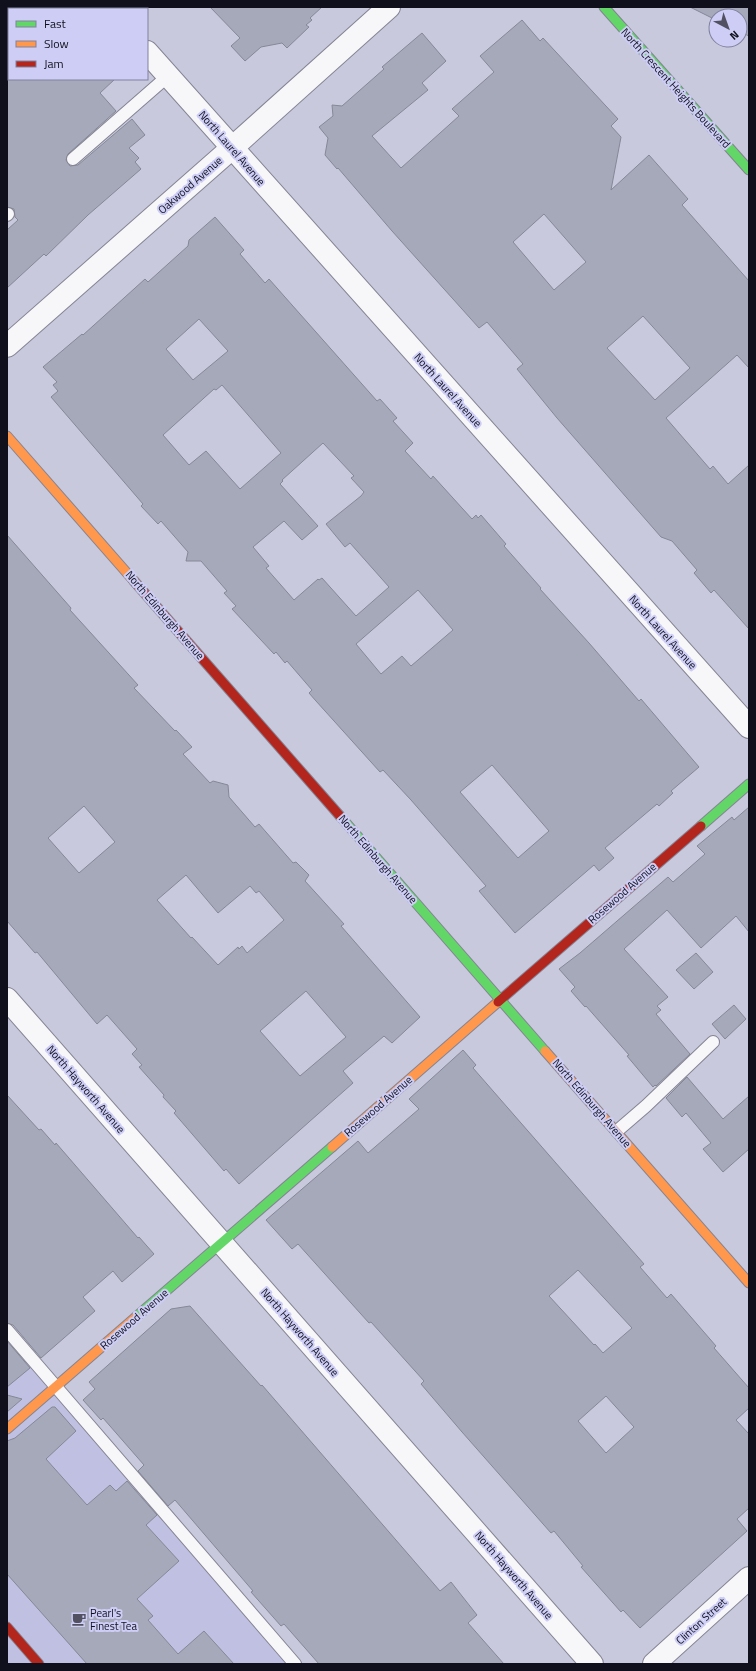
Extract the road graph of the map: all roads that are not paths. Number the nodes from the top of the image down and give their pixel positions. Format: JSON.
{"nodes":[{"id":1,"x":389,"y":7,"type":"edge"},
{"id":2,"x":604,"y":7,"type":"edge"},
{"id":3,"x":148,"y":53,"type":"edge"},
{"id":4,"x":168,"y":76,"type":"junction"},
{"id":5,"x":232,"y":148,"type":"junction"},
{"id":6,"x":73,"y":159,"type":"dead end"},
{"id":7,"x":749,"y":170,"type":"edge"},
{"id":8,"x":7,"y":346,"type":"edge"},
{"id":9,"x":7,"y":436,"type":"edge"},
{"id":10,"x":749,"y":727,"type":"edge"},
{"id":11,"x":749,"y":784,"type":"edge"},
{"id":12,"x":7,"y":999,"type":"edge"},
{"id":13,"x":501,"y":999,"type":"junction"},
{"id":14,"x":713,"y":1042,"type":"dead end"},
{"id":15,"x":617,"y":1131,"type":"junction"},
{"id":16,"x":221,"y":1242,"type":"junction"},
{"id":17,"x":749,"y":1283,"type":"edge"},
{"id":18,"x":7,"y":1330,"type":"edge"},
{"id":19,"x":57,"y":1386,"type":"junction"},
{"id":20,"x":7,"y":1429,"type":"edge"},
{"id":21,"x":749,"y":1578,"type":"edge"},
{"id":22,"x":7,"y":1627,"type":"edge"},
{"id":23,"x":39,"y":1664,"type":"edge"},
{"id":24,"x":295,"y":1664,"type":"edge"},
{"id":25,"x":592,"y":1664,"type":"edge"},
{"id":26,"x":654,"y":1664,"type":"edge"}],
"edges":[{"from":1,"to":5,"type":"street","name":"Oakwood Avenue"},
{"from":2,"to":7,"type":"street","name":"North Crescent Heights Boulevard"},
{"from":3,"to":4,"type":"street","name":"North Laurel Avenue"},
{"from":4,"to":5,"type":"street","name":"North Laurel Avenue"},
{"from":4,"to":6,"type":"lane"},
{"from":5,"to":8,"type":"street","name":"Oakwood Avenue"},
{"from":5,"to":10,"type":"street","name":"North Laurel Avenue"},
{"from":9,"to":13,"type":"street","name":"North Edinburgh Avenue"},
{"from":11,"to":13,"type":"street","name":"Rosewood Avenue"},
{"from":12,"to":16,"type":"street","name":"North Hayworth Avenue"},
{"from":13,"to":15,"type":"street","name":"North Edinburgh Avenue"},
{"from":13,"to":16,"type":"street","name":"Rosewood Avenue"},
{"from":14,"to":15,"type":"lane"},
{"from":15,"to":17,"type":"street","name":"North Edinburgh Avenue"},
{"from":16,"to":19,"type":"street","name":"Rosewood Avenue"},
{"from":16,"to":25,"type":"street","name":"North Hayworth Avenue"},
{"from":18,"to":19,"type":"lane"},
{"from":19,"to":20,"type":"street","name":"Rosewood Avenue"},
{"from":19,"to":24,"type":"lane"},
{"from":21,"to":26,"type":"street","name":"Clinton Street"},
{"from":22,"to":23,"type":"street"}]}
